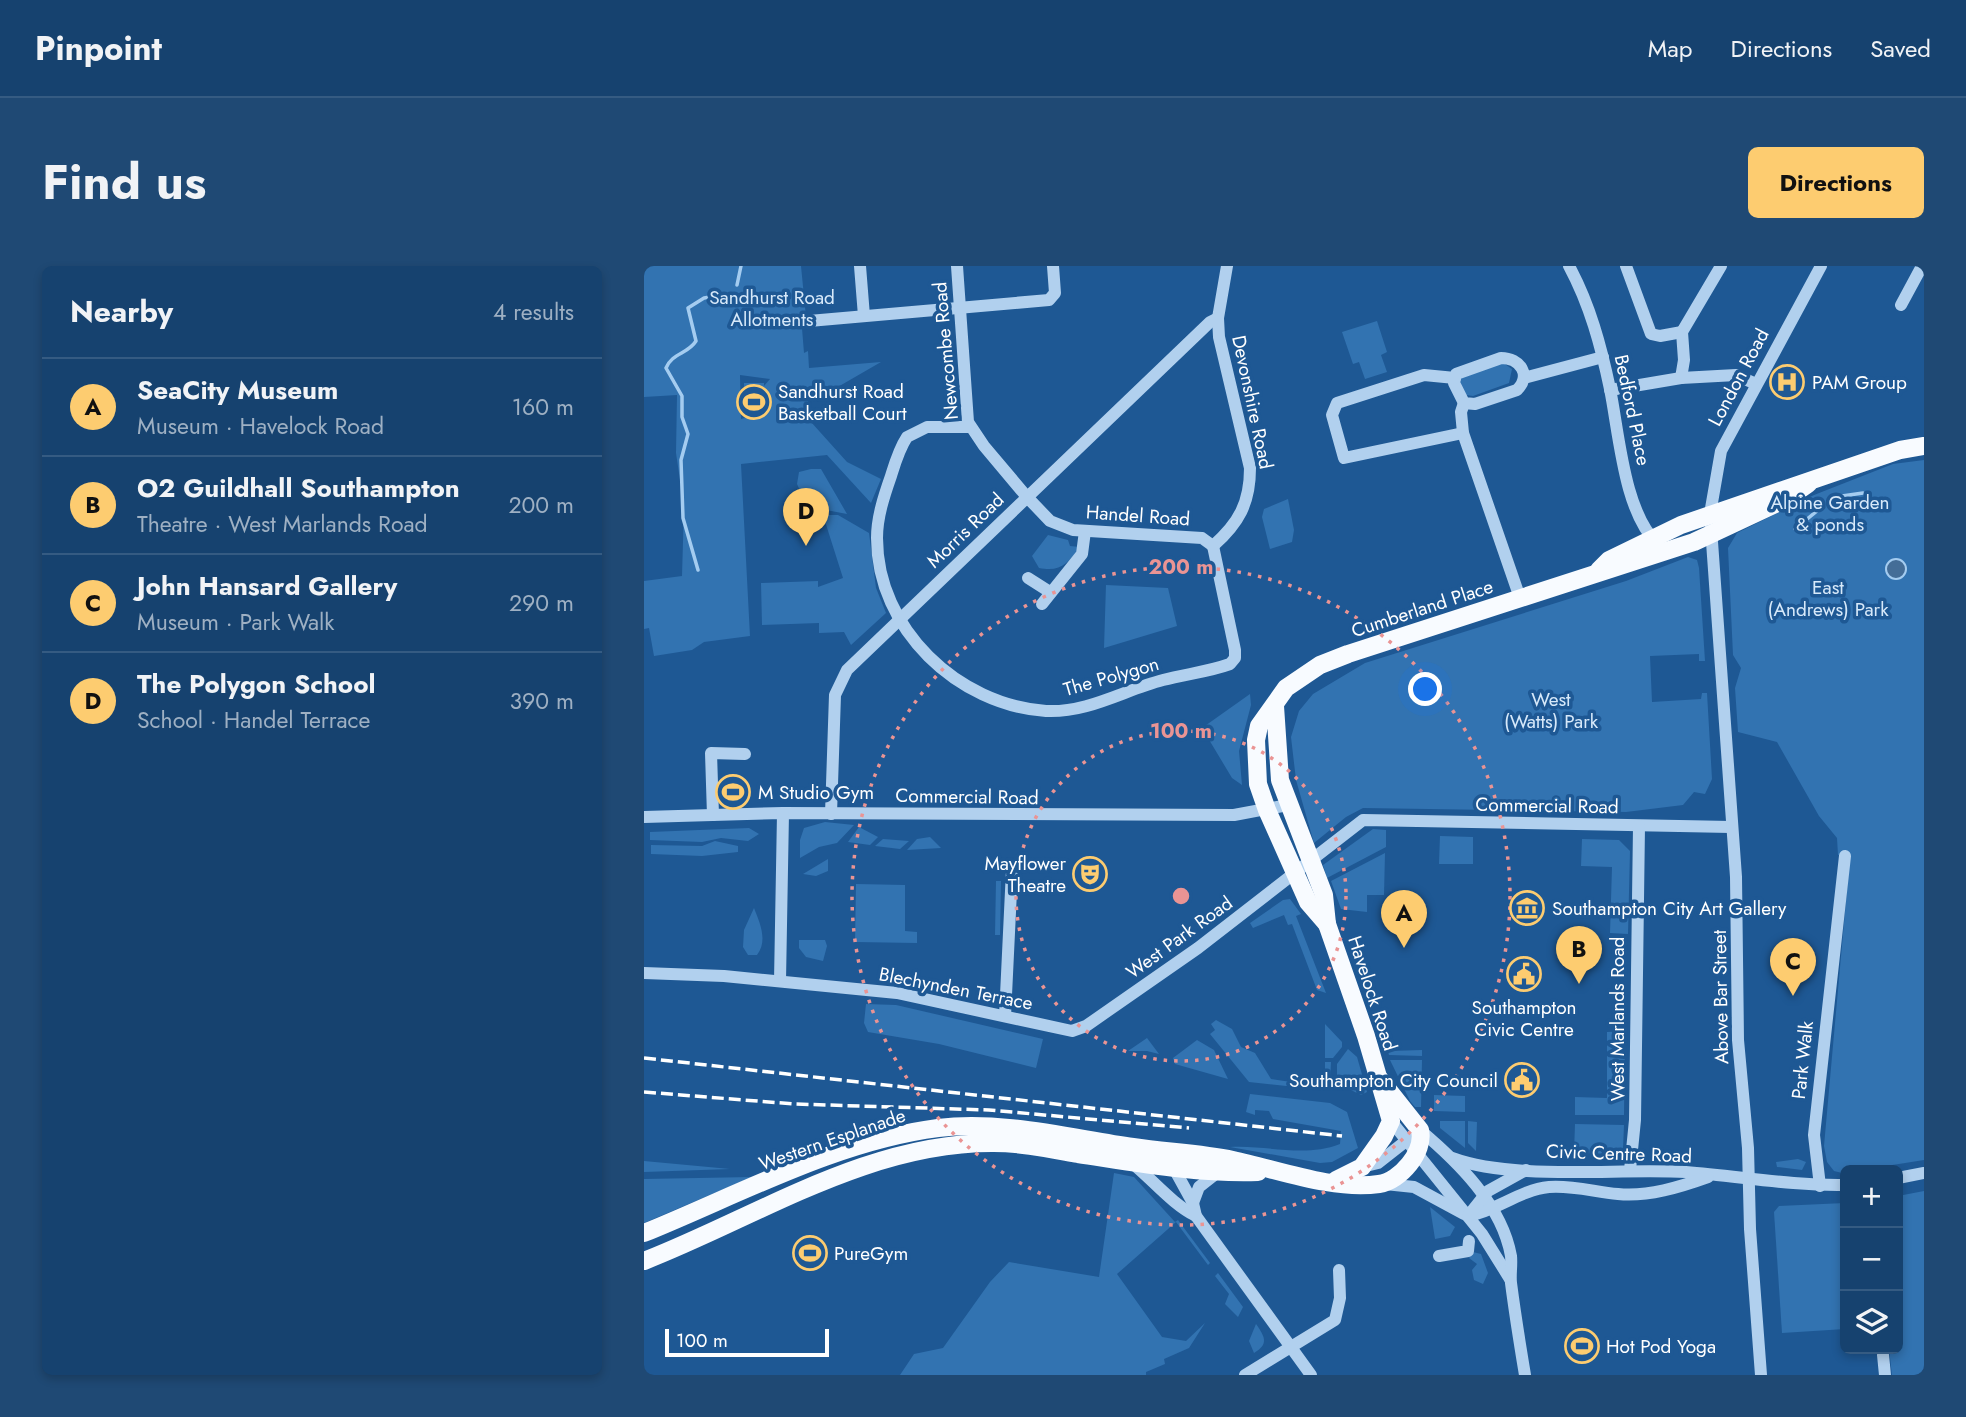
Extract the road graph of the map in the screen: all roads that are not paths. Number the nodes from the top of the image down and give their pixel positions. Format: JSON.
{"nodes":[{"id":1,"x":860,"y":266,"type":"edge"},
{"id":2,"x":957,"y":266,"type":"edge"},
{"id":3,"x":1053,"y":266,"type":"edge"},
{"id":4,"x":1227,"y":266,"type":"edge"},
{"id":5,"x":1569,"y":266,"type":"edge"},
{"id":6,"x":1626,"y":266,"type":"edge"},
{"id":7,"x":1721,"y":266,"type":"edge"},
{"id":8,"x":1821,"y":266,"type":"edge"},
{"id":9,"x":1922,"y":266,"type":"edge"},
{"id":10,"x":1901,"y":306,"type":"dead end"},
{"id":11,"x":961,"y":308,"type":"junction"},
{"id":12,"x":864,"y":316,"type":"junction"},
{"id":13,"x":1218,"y":318,"type":"junction"},
{"id":14,"x":809,"y":321,"type":"dead end"},
{"id":15,"x":1682,"y":331,"type":"junction"},
{"id":16,"x":1602,"y":357,"type":"junction"},
{"id":17,"x":1524,"y":377,"type":"junction"},
{"id":18,"x":1455,"y":378,"type":"junction"},
{"id":19,"x":1681,"y":378,"type":"junction"},
{"id":20,"x":1756,"y":384,"type":"junction"},
{"id":21,"x":1610,"y":390,"type":"junction"},
{"id":22,"x":1464,"y":403,"type":"junction"},
{"id":23,"x":970,"y":427,"type":"junction"},
{"id":24,"x":1463,"y":433,"type":"junction"},
{"id":25,"x":1924,"y":446,"type":"edge"},
{"id":26,"x":1808,"y":484,"type":"junction"},
{"id":27,"x":1027,"y":497,"type":"junction"},
{"id":28,"x":1710,"y":514,"type":"junction"},
{"id":29,"x":1085,"y":530,"type":"junction"},
{"id":30,"x":1712,"y":535,"type":"junction"},
{"id":31,"x":1652,"y":538,"type":"junction"},
{"id":32,"x":1213,"y":546,"type":"junction"},
{"id":33,"x":1675,"y":549,"type":"junction"},
{"id":34,"x":1596,"y":573,"type":"junction"},
{"id":35,"x":1028,"y":578,"type":"dead end"},
{"id":36,"x":1050,"y":592,"type":"junction"},
{"id":37,"x":1520,"y":598,"type":"junction"},
{"id":38,"x":1042,"y":604,"type":"dead end"},
{"id":39,"x":898,"y":621,"type":"junction"},
{"id":40,"x":1275,"y":706,"type":"junction"},
{"id":41,"x":745,"y":754,"type":"dead end"},
{"id":42,"x":1288,"y":805,"type":"junction"},
{"id":43,"x":1267,"y":810,"type":"junction"},
{"id":44,"x":783,"y":813,"type":"junction"},
{"id":45,"x":831,"y":814,"type":"junction"},
{"id":46,"x":713,"y":816,"type":"junction"},
{"id":47,"x":644,"y":817,"type":"edge"},
{"id":48,"x":1639,"y":825,"type":"junction"},
{"id":49,"x":1731,"y":827,"type":"junction"},
{"id":50,"x":1844,"y":856,"type":"dead end"},
{"id":51,"x":1304,"y":868,"type":"junction"},
{"id":52,"x":1012,"y":870,"type":"dead end"},
{"id":53,"x":644,"y":973,"type":"edge"},
{"id":54,"x":780,"y":981,"type":"junction"},
{"id":55,"x":1004,"y":1016,"type":"junction"},
{"id":56,"x":1082,"y":1028,"type":"joint"},
{"id":57,"x":1378,"y":1077,"type":"junction"},
{"id":58,"x":1391,"y":1121,"type":"junction"},
{"id":59,"x":1420,"y":1130,"type":"junction"},
{"id":60,"x":1411,"y":1149,"type":"junction"},
{"id":61,"x":1452,"y":1157,"type":"junction"},
{"id":62,"x":1131,"y":1162,"type":"junction"},
{"id":63,"x":1167,"y":1162,"type":"junction"},
{"id":64,"x":1362,"y":1167,"type":"junction"},
{"id":65,"x":1526,"y":1170,"type":"junction"},
{"id":66,"x":1630,"y":1170,"type":"junction"},
{"id":67,"x":1218,"y":1172,"type":"junction"},
{"id":68,"x":1279,"y":1172,"type":"junction"},
{"id":69,"x":1924,"y":1173,"type":"edge"},
{"id":70,"x":1710,"y":1176,"type":"junction"},
{"id":71,"x":1903,"y":1177,"type":"edge"},
{"id":72,"x":1750,"y":1180,"type":"junction"},
{"id":73,"x":1332,"y":1181,"type":"junction"},
{"id":74,"x":1383,"y":1184,"type":"junction"},
{"id":75,"x":1840,"y":1185,"type":"edge"},
{"id":76,"x":1820,"y":1186,"type":"junction"},
{"id":77,"x":1164,"y":1190,"type":"junction"},
{"id":78,"x":1482,"y":1196,"type":"junction"},
{"id":79,"x":1194,"y":1209,"type":"junction"},
{"id":80,"x":1492,"y":1210,"type":"junction"},
{"id":81,"x":1468,"y":1216,"type":"junction"},
{"id":82,"x":644,"y":1233,"type":"edge"},
{"id":83,"x":1469,"y":1241,"type":"dead end"},
{"id":84,"x":1439,"y":1256,"type":"dead end"},
{"id":85,"x":644,"y":1261,"type":"edge"},
{"id":86,"x":1339,"y":1270,"type":"dead end"},
{"id":87,"x":1510,"y":1279,"type":"junction"},
{"id":88,"x":1293,"y":1347,"type":"junction"},
{"id":89,"x":1883,"y":1355,"type":"dead end"},
{"id":90,"x":1245,"y":1375,"type":"edge"},
{"id":91,"x":1311,"y":1375,"type":"edge"},
{"id":92,"x":1525,"y":1375,"type":"edge"},
{"id":93,"x":1761,"y":1375,"type":"edge"},
{"id":94,"x":1885,"y":1375,"type":"edge"}],
"edges":[{"from":1,"to":12,"type":"street"},
{"from":2,"to":11,"type":"street","name":"Newcombe Road"},
{"from":3,"to":11,"type":"street"},
{"from":4,"to":13,"type":"street","name":"Devonshire Road"},
{"from":5,"to":16,"type":"street","name":"Bedford Place"},
{"from":6,"to":15,"type":"street"},
{"from":7,"to":15,"type":"street"},
{"from":8,"to":20,"type":"street","name":"London Road"},
{"from":9,"to":10,"type":"street"},
{"from":11,"to":12,"type":"street"},
{"from":11,"to":23,"type":"street","name":"Newcombe Road"},
{"from":12,"to":14,"type":"street"},
{"from":13,"to":27,"type":"street","name":"Morris Road"},
{"from":13,"to":32,"type":"street","name":"Devonshire Road"},
{"from":15,"to":19,"type":"street"},
{"from":16,"to":17,"type":"street"},
{"from":16,"to":21,"type":"street","name":"Bedford Place"},
{"from":17,"to":18,"type":"street"},
{"from":17,"to":22,"type":"street"},
{"from":18,"to":22,"type":"street"},
{"from":18,"to":24,"type":"street"},
{"from":19,"to":20,"type":"street"},
{"from":19,"to":21,"type":"street"},
{"from":20,"to":28,"type":"street","name":"London Road"},
{"from":21,"to":31,"type":"street","name":"Bedford Place"},
{"from":22,"to":24,"type":"street"},
{"from":23,"to":27,"type":"street","name":"Newcombe Road"},
{"from":23,"to":39,"type":"street"},
{"from":24,"to":37,"type":"street"},
{"from":25,"to":26,"type":"main road"},
{"from":26,"to":28,"type":"main road","name":"Cumberland Place"},
{"from":26,"to":30,"type":"main road","name":"Cumberland Place"},
{"from":27,"to":29,"type":"street","name":"Handel Road"},
{"from":27,"to":39,"type":"street","name":"Morris Road"},
{"from":28,"to":30,"type":"street","name":"London Road"},
{"from":28,"to":31,"type":"main road","name":"Cumberland Place"},
{"from":29,"to":32,"type":"street","name":"Handel Road"},
{"from":29,"to":36,"type":"street"},
{"from":30,"to":33,"type":"main road","name":"Cumberland Place"},
{"from":30,"to":49,"type":"street","name":"Above Bar Street"},
{"from":31,"to":33,"type":"street"},
{"from":31,"to":34,"type":"main road","name":"Cumberland Place"},
{"from":32,"to":39,"type":"street","name":"The Polygon"},
{"from":33,"to":34,"type":"main road","name":"Cumberland Place"},
{"from":34,"to":37,"type":"main road","name":"Cumberland Place"},
{"from":35,"to":36,"type":"street"},
{"from":36,"to":38,"type":"street"},
{"from":37,"to":40,"type":"main road","name":"Cumberland Place"},
{"from":39,"to":45,"type":"street","name":"Morris Road"},
{"from":40,"to":42,"type":"main road"},
{"from":40,"to":43,"type":"main road","name":"Cumberland Place"},
{"from":41,"to":46,"type":"street"},
{"from":42,"to":43,"type":"street","name":"Commercial Road"},
{"from":42,"to":51,"type":"main road"},
{"from":43,"to":45,"type":"street","name":"Commercial Road"},
{"from":43,"to":51,"type":"main road","name":"Cumberland Place"},
{"from":44,"to":45,"type":"street","name":"Commercial Road"},
{"from":44,"to":46,"type":"street","name":"Commercial Road"},
{"from":44,"to":54,"type":"street"},
{"from":46,"to":47,"type":"street","name":"Commercial Road"},
{"from":48,"to":49,"type":"street","name":"Commercial Road"},
{"from":48,"to":51,"type":"street","name":"Commercial Road"},
{"from":48,"to":66,"type":"street","name":"West Marlands Road"},
{"from":49,"to":72,"type":"street","name":"Above Bar Street"},
{"from":50,"to":76,"type":"street","name":"Park Walk"},
{"from":51,"to":56,"type":"street","name":"West Park Road"},
{"from":51,"to":57,"type":"main road","name":"Havelock Road"},
{"from":52,"to":55,"type":"street"},
{"from":53,"to":54,"type":"street","name":"Blechynden Terrace"},
{"from":54,"to":55,"type":"street","name":"Blechynden Terrace"},
{"from":55,"to":56,"type":"street","name":"Blechynden Terrace"},
{"from":57,"to":58,"type":"main road","name":"Havelock Road"},
{"from":57,"to":59,"type":"main road","name":"Havelock Road"},
{"from":58,"to":60,"type":"street","name":"Havelock Road"},
{"from":58,"to":64,"type":"main road"},
{"from":59,"to":60,"type":"main road"},
{"from":59,"to":61,"type":"street"},
{"from":60,"to":64,"type":"street"},
{"from":60,"to":74,"type":"main road"},
{"from":60,"to":81,"type":"street","name":"Havelock Road"},
{"from":61,"to":65,"type":"street","name":"Civic Centre Road"},
{"from":61,"to":78,"type":"street"},
{"from":62,"to":63,"type":"main road","name":"Western Esplanade"},
{"from":62,"to":77,"type":"street"},
{"from":62,"to":85,"type":"main road","name":"Western Esplanade"},
{"from":63,"to":67,"type":"main road","name":"Western Esplanade"},
{"from":63,"to":68,"type":"main road","name":"Western Esplanade"},
{"from":63,"to":77,"type":"street"},
{"from":63,"to":79,"type":"street"},
{"from":63,"to":82,"type":"main road","name":"Western Esplanade"},
{"from":64,"to":73,"type":"main road"},
{"from":65,"to":66,"type":"street","name":"Civic Centre Road"},
{"from":65,"to":78,"type":"street","name":"Civic Centre Road"},
{"from":66,"to":70,"type":"street","name":"Civic Centre Road"},
{"from":67,"to":68,"type":"main road","name":"Western Esplanade"},
{"from":67,"to":79,"type":"street"},
{"from":68,"to":73,"type":"main road","name":"Western Esplanade"},
{"from":69,"to":71,"type":"street"},
{"from":70,"to":72,"type":"street","name":"Civic Centre Road"},
{"from":70,"to":80,"type":"street","name":"Civic Centre Road"},
{"from":72,"to":76,"type":"street","name":"Civic Centre Road"},
{"from":72,"to":93,"type":"street","name":"Above Bar Street"},
{"from":73,"to":74,"type":"main road","name":"Western Esplanade"},
{"from":74,"to":81,"type":"street"},
{"from":75,"to":76,"type":"street","name":"Civic Centre Road"},
{"from":77,"to":79,"type":"street"},
{"from":78,"to":80,"type":"street"},
{"from":78,"to":81,"type":"street","name":"Civic Centre Road"},
{"from":79,"to":88,"type":"street"},
{"from":80,"to":81,"type":"street","name":"Civic Centre Road"},
{"from":80,"to":87,"type":"street"},
{"from":81,"to":87,"type":"street","name":"Havelock Road"},
{"from":83,"to":84,"type":"street"},
{"from":86,"to":88,"type":"street"},
{"from":87,"to":92,"type":"street"},
{"from":88,"to":90,"type":"street"},
{"from":88,"to":91,"type":"street"},
{"from":89,"to":94,"type":"street"}]}
